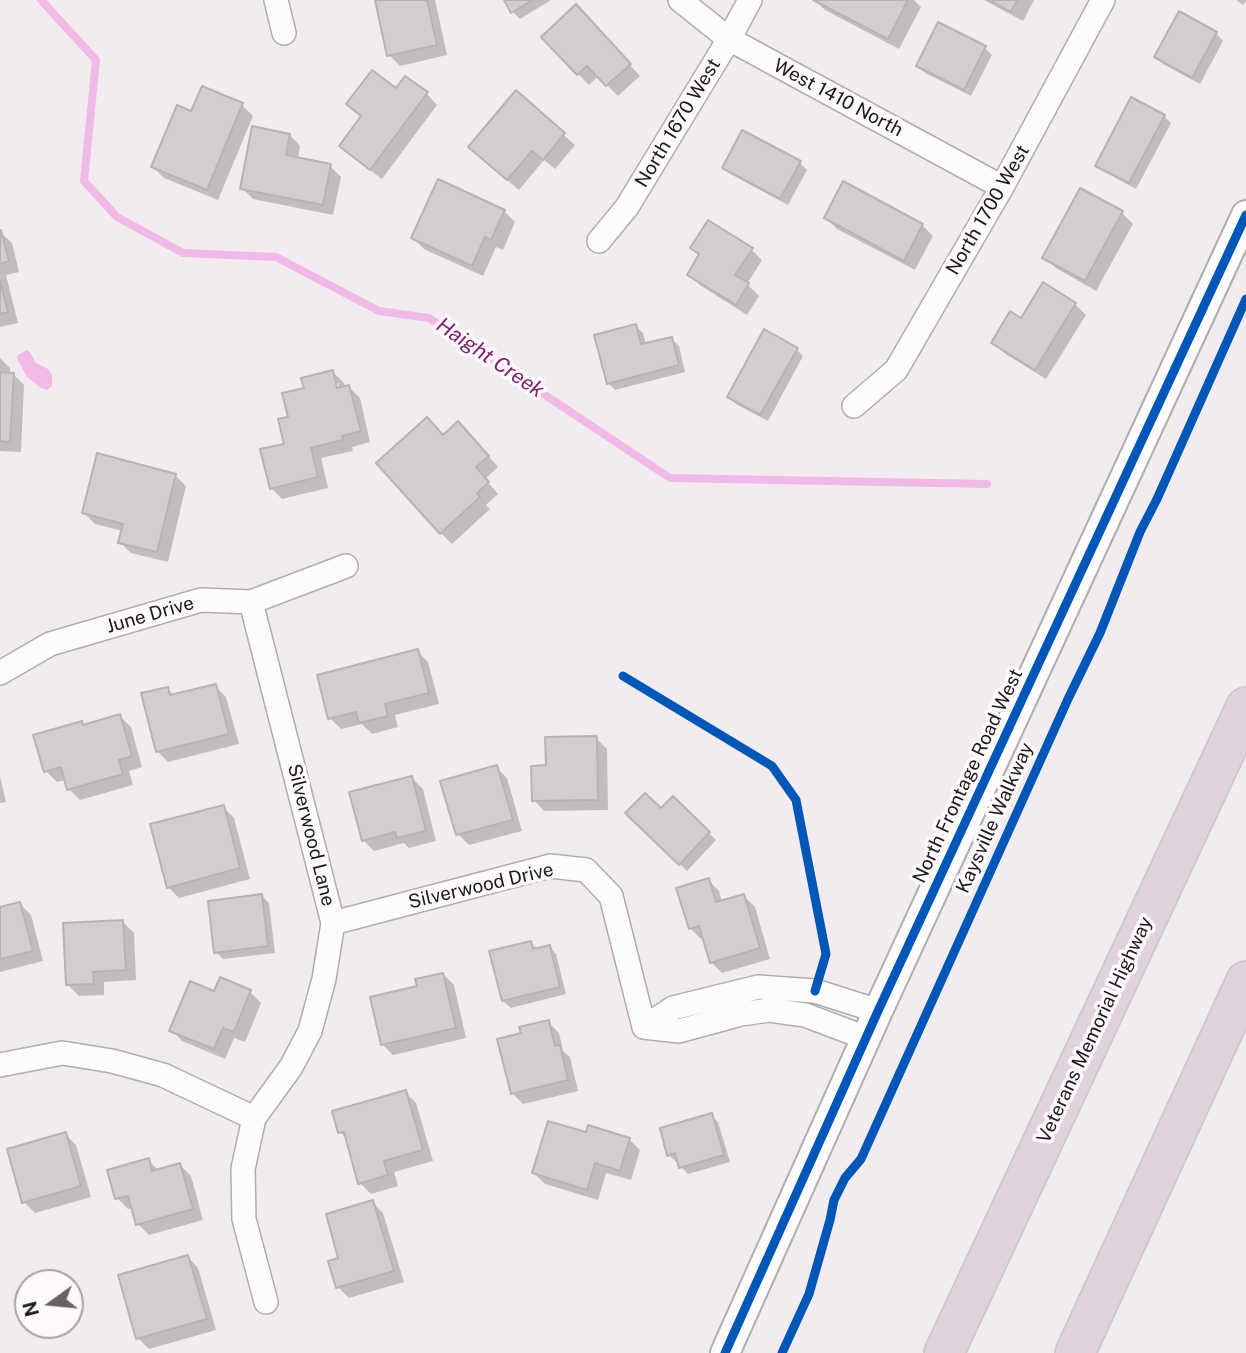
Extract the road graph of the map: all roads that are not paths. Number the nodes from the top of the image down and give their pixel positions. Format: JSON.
{"nodes":[{"id":1,"x":276,"y":0,"type":"edge"},
{"id":2,"x":680,"y":0,"type":"edge"},
{"id":3,"x":750,"y":0,"type":"edge"},
{"id":4,"x":1103,"y":0,"type":"edge"},
{"id":5,"x":284,"y":33,"type":"dead end"},
{"id":6,"x":729,"y":39,"type":"junction"},
{"id":7,"x":1002,"y":187,"type":"junction"},
{"id":8,"x":1246,"y":215,"type":"edge"},
{"id":9,"x":599,"y":241,"type":"dead end"},
{"id":10,"x":854,"y":406,"type":"dead end"},
{"id":11,"x":346,"y":566,"type":"dead end"},
{"id":12,"x":251,"y":601,"type":"junction"},
{"id":13,"x":0,"y":673,"type":"edge"},
{"id":14,"x":1246,"y":707,"type":"edge"},
{"id":15,"x":333,"y":923,"type":"junction"},
{"id":16,"x":1246,"y":981,"type":"edge"},
{"id":17,"x":878,"y":1011,"type":"junction"},
{"id":18,"x":644,"y":1027,"type":"junction"},
{"id":19,"x":866,"y":1038,"type":"junction"},
{"id":20,"x":0,"y":1065,"type":"edge"},
{"id":21,"x":254,"y":1118,"type":"junction"},
{"id":22,"x":266,"y":1302,"type":"dead end"},
{"id":23,"x":724,"y":1353,"type":"edge"},
{"id":24,"x":944,"y":1353,"type":"edge"},
{"id":25,"x":1075,"y":1353,"type":"edge"}],
"edges":[{"from":1,"to":5,"type":"street"},
{"from":2,"to":6,"type":"street","name":"West 1410 North"},
{"from":3,"to":6,"type":"street","name":"North 1670 West"},
{"from":4,"to":7,"type":"street","name":"North 1700 West"},
{"from":6,"to":7,"type":"street","name":"West 1410 North"},
{"from":6,"to":9,"type":"street","name":"North 1670 West"},
{"from":7,"to":10,"type":"street","name":"North 1700 West"},
{"from":8,"to":17,"type":"street","name":"North Frontage Road West"},
{"from":11,"to":12,"type":"street","name":"June Drive"},
{"from":12,"to":13,"type":"street","name":"June Drive"},
{"from":12,"to":15,"type":"street","name":"Silverwood Lane"},
{"from":14,"to":24,"type":"highway","name":"Veterans Memorial Highway"},
{"from":15,"to":18,"type":"street","name":"Silverwood Drive"},
{"from":15,"to":21,"type":"street","name":"Silverwood Lane"},
{"from":16,"to":25,"type":"highway"},
{"from":17,"to":18,"type":"street"},
{"from":17,"to":19,"type":"street","name":"North Frontage Road West"},
{"from":18,"to":19,"type":"street"},
{"from":19,"to":23,"type":"street","name":"North Frontage Road West"},
{"from":20,"to":21,"type":"street"},
{"from":21,"to":22,"type":"street","name":"Silverwood Lane"}]}
